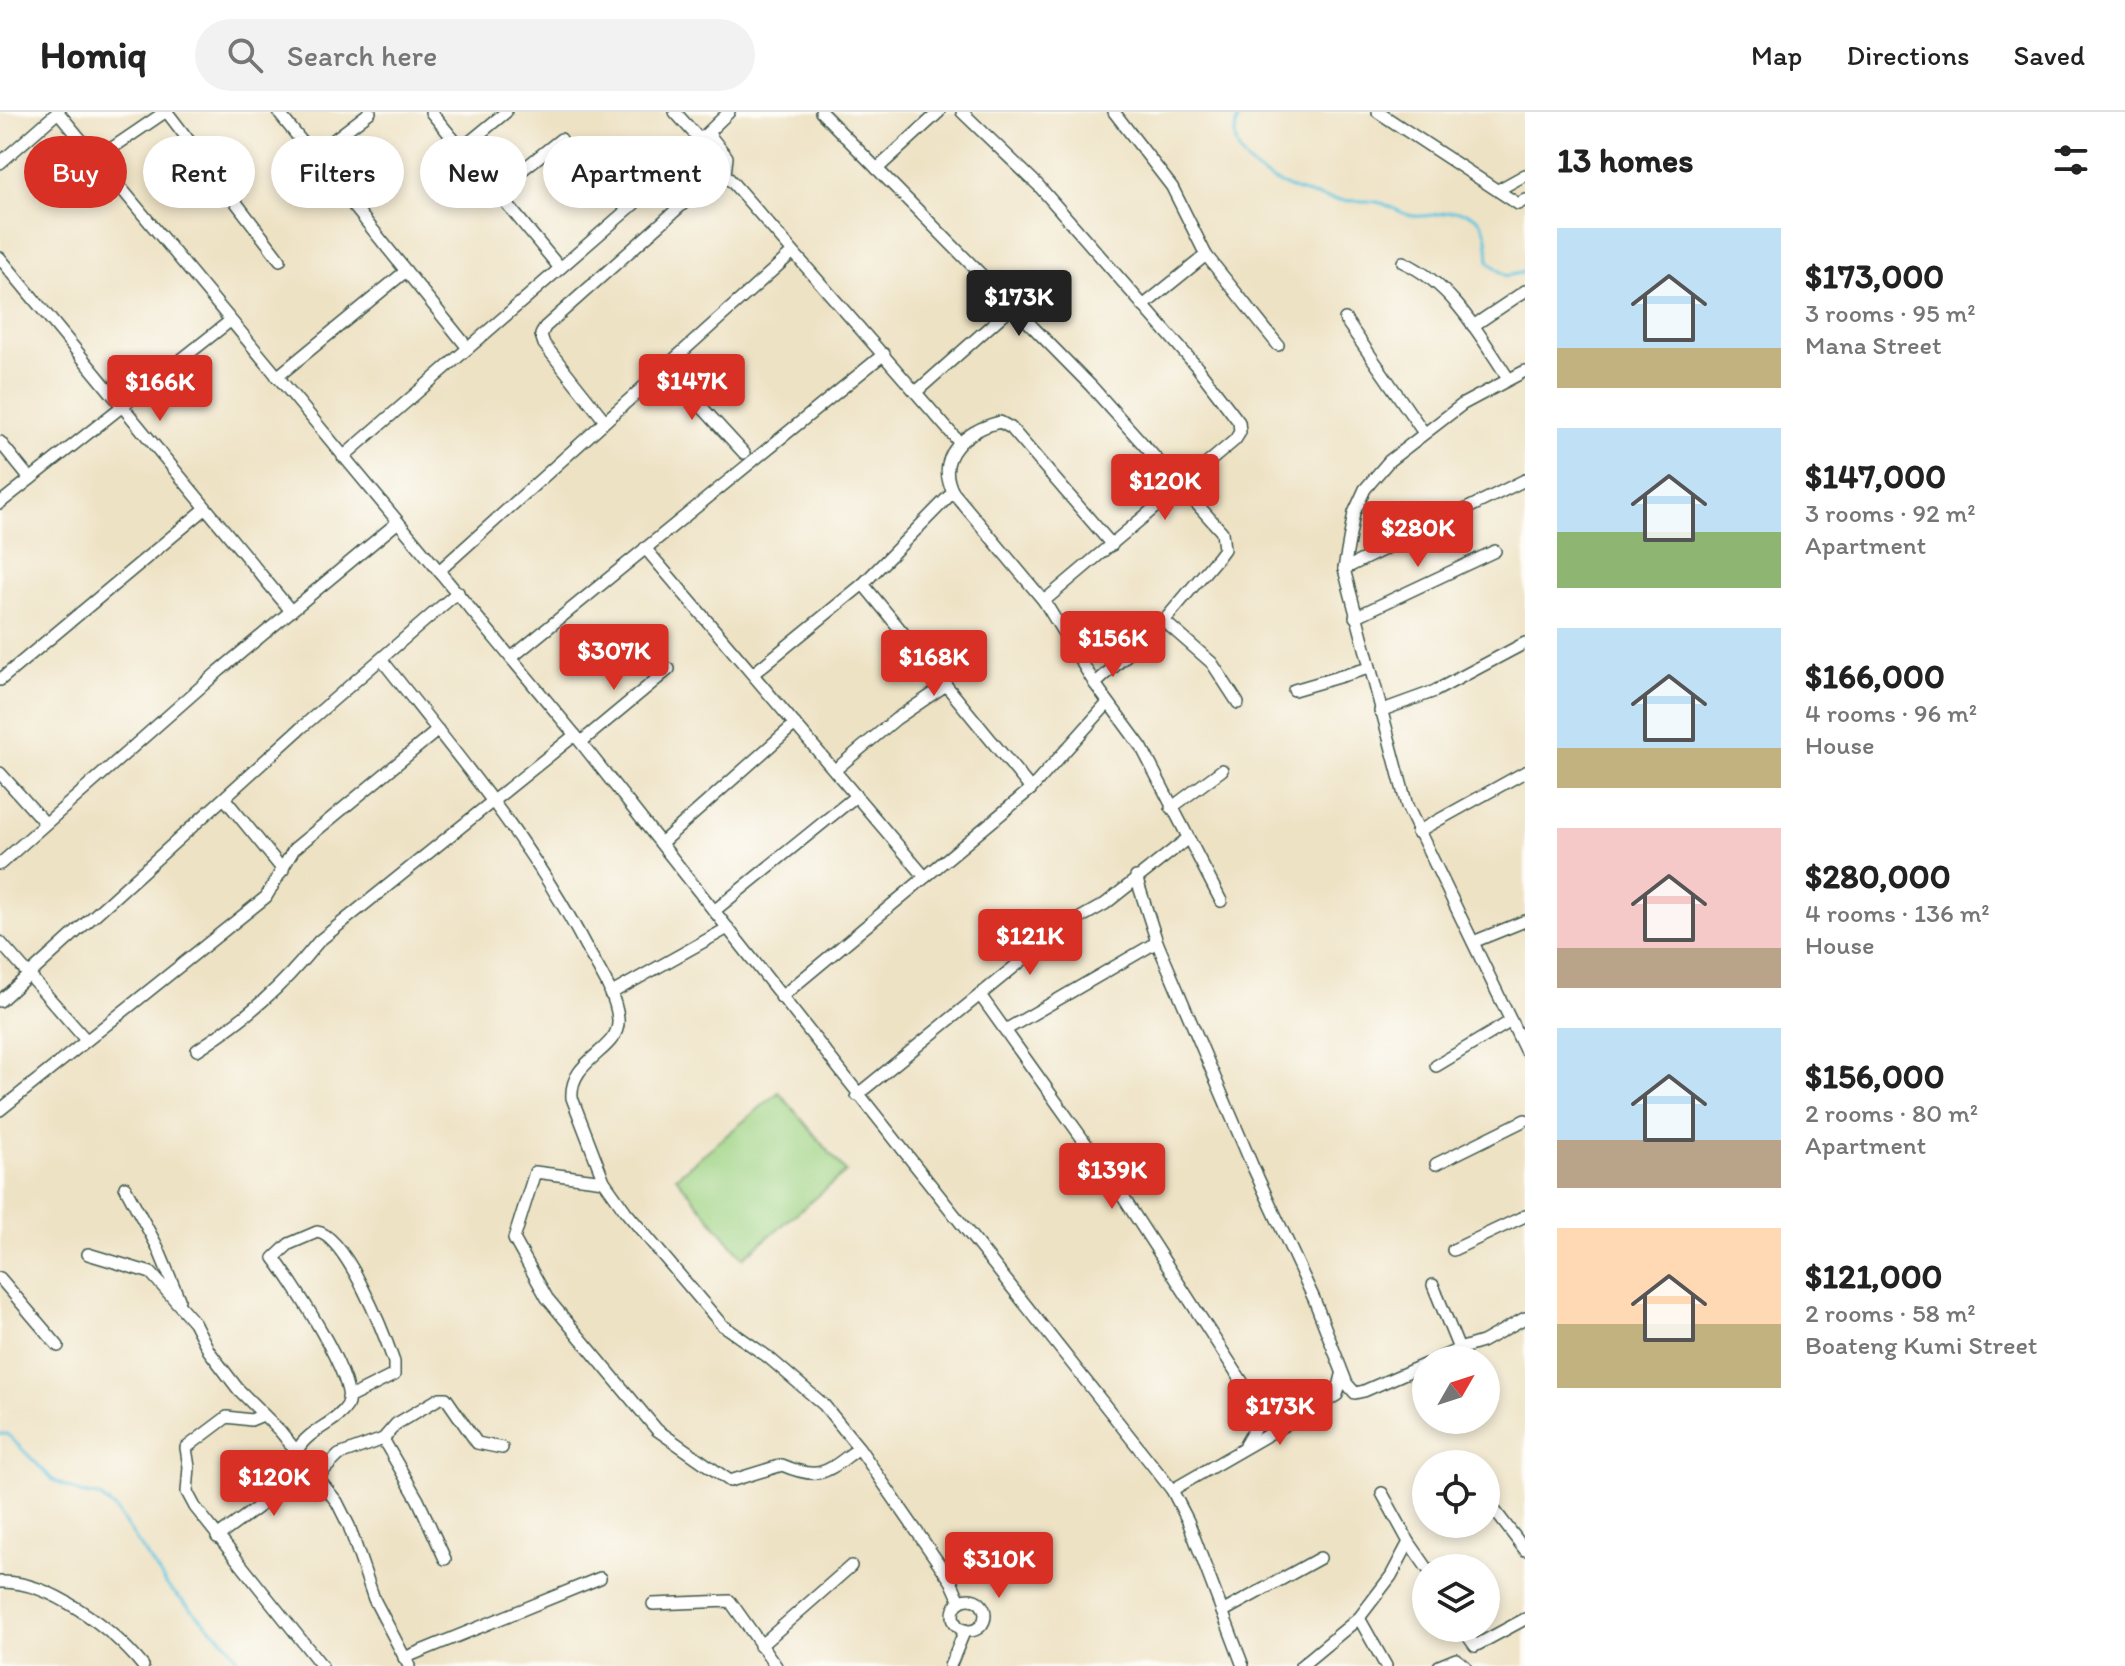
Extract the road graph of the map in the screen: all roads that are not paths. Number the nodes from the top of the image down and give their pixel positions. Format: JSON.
{"nodes":[{"id":1,"x":58,"y":112,"type":"edge"},
{"id":2,"x":166,"y":112,"type":"edge"},
{"id":3,"x":278,"y":112,"type":"edge"},
{"id":4,"x":370,"y":112,"type":"edge"},
{"id":5,"x":431,"y":112,"type":"edge"},
{"id":6,"x":506,"y":112,"type":"edge"},
{"id":7,"x":675,"y":112,"type":"edge"},
{"id":8,"x":729,"y":112,"type":"edge"},
{"id":9,"x":821,"y":112,"type":"edge"},
{"id":10,"x":939,"y":112,"type":"edge"},
{"id":11,"x":962,"y":112,"type":"edge"},
{"id":12,"x":1114,"y":112,"type":"edge"},
{"id":13,"x":1378,"y":112,"type":"edge"},
{"id":14,"x":77,"y":136,"type":"edge"},
{"id":15,"x":298,"y":136,"type":"edge"},
{"id":16,"x":339,"y":136,"type":"edge"},
{"id":17,"x":450,"y":136,"type":"edge"},
{"id":18,"x":477,"y":136,"type":"edge"},
{"id":19,"x":703,"y":136,"type":"edge"},
{"id":20,"x":705,"y":136,"type":"edge"},
{"id":21,"x":127,"y":138,"type":"edge"},
{"id":22,"x":543,"y":153,"type":"edge"},
{"id":23,"x":0,"y":163,"type":"edge"},
{"id":24,"x":527,"y":166,"type":"edge"},
{"id":25,"x":877,"y":169,"type":"junction"},
{"id":26,"x":1525,"y":175,"type":"edge"},
{"id":27,"x":730,"y":180,"type":"edge"},
{"id":28,"x":1498,"y":190,"type":"junction"},
{"id":29,"x":127,"y":196,"type":"edge"},
{"id":30,"x":1525,"y":200,"type":"edge"},
{"id":31,"x":356,"y":208,"type":"edge"},
{"id":32,"x":510,"y":208,"type":"edge"},
{"id":33,"x":625,"y":208,"type":"edge"},
{"id":34,"x":678,"y":208,"type":"edge"},
{"id":35,"x":792,"y":253,"type":"junction"},
{"id":36,"x":1206,"y":255,"type":"junction"},
{"id":37,"x":0,"y":258,"type":"edge"},
{"id":38,"x":280,"y":260,"type":"dead end"},
{"id":39,"x":1403,"y":262,"type":"dead end"},
{"id":40,"x":559,"y":267,"type":"junction"},
{"id":41,"x":406,"y":271,"type":"junction"},
{"id":42,"x":1525,"y":291,"type":"edge"},
{"id":43,"x":1013,"y":306,"type":"junction"},
{"id":44,"x":1143,"y":306,"type":"junction"},
{"id":45,"x":1345,"y":319,"type":"dead end"},
{"id":46,"x":230,"y":321,"type":"junction"},
{"id":47,"x":1473,"y":326,"type":"junction"},
{"id":48,"x":1278,"y":345,"type":"dead end"},
{"id":49,"x":468,"y":348,"type":"junction"},
{"id":50,"x":884,"y":354,"type":"junction"},
{"id":51,"x":665,"y":367,"type":"junction"},
{"id":52,"x":1525,"y":371,"type":"edge"},
{"id":53,"x":277,"y":377,"type":"junction"},
{"id":54,"x":1508,"y":378,"type":"junction"},
{"id":55,"x":916,"y":392,"type":"junction"},
{"id":56,"x":124,"y":406,"type":"junction"},
{"id":57,"x":605,"y":421,"type":"junction"},
{"id":58,"x":1424,"y":433,"type":"junction"},
{"id":59,"x":0,"y":442,"type":"edge"},
{"id":60,"x":959,"y":442,"type":"junction"},
{"id":61,"x":744,"y":453,"type":"dead end"},
{"id":62,"x":343,"y":457,"type":"junction"},
{"id":63,"x":30,"y":479,"type":"junction"},
{"id":64,"x":1524,"y":482,"type":"edge"},
{"id":65,"x":1182,"y":486,"type":"junction"},
{"id":66,"x":953,"y":492,"type":"junction"},
{"id":67,"x":0,"y":503,"type":"edge"},
{"id":68,"x":205,"y":509,"type":"junction"},
{"id":69,"x":398,"y":522,"type":"junction"},
{"id":70,"x":1112,"y":545,"type":"junction"},
{"id":71,"x":645,"y":548,"type":"junction"},
{"id":72,"x":1495,"y":551,"type":"dead end"},
{"id":73,"x":1344,"y":569,"type":"junction"},
{"id":74,"x":439,"y":571,"type":"junction"},
{"id":75,"x":863,"y":584,"type":"junction"},
{"id":76,"x":458,"y":592,"type":"junction"},
{"id":77,"x":1044,"y":601,"type":"junction"},
{"id":78,"x":291,"y":611,"type":"junction"},
{"id":79,"x":1355,"y":617,"type":"junction"},
{"id":80,"x":1164,"y":621,"type":"junction"},
{"id":81,"x":1525,"y":643,"type":"edge"},
{"id":82,"x":511,"y":658,"type":"junction"},
{"id":83,"x":382,"y":660,"type":"junction"},
{"id":84,"x":1369,"y":668,"type":"junction"},
{"id":85,"x":669,"y":669,"type":"dead end"},
{"id":86,"x":754,"y":673,"type":"junction"},
{"id":87,"x":0,"y":680,"type":"edge"},
{"id":88,"x":1095,"y":684,"type":"junction"},
{"id":89,"x":946,"y":685,"type":"junction"},
{"id":90,"x":1294,"y":690,"type":"dead end"},
{"id":91,"x":1108,"y":703,"type":"junction"},
{"id":92,"x":1238,"y":703,"type":"dead end"},
{"id":93,"x":1380,"y":711,"type":"junction"},
{"id":94,"x":795,"y":724,"type":"junction"},
{"id":95,"x":438,"y":730,"type":"junction"},
{"id":96,"x":578,"y":739,"type":"junction"},
{"id":97,"x":835,"y":770,"type":"junction"},
{"id":98,"x":1222,"y":770,"type":"dead end"},
{"id":99,"x":1525,"y":772,"type":"edge"},
{"id":100,"x":0,"y":773,"type":"edge"},
{"id":101,"x":1031,"y":789,"type":"junction"},
{"id":102,"x":856,"y":796,"type":"junction"},
{"id":103,"x":225,"y":799,"type":"junction"},
{"id":104,"x":493,"y":800,"type":"junction"},
{"id":105,"x":1171,"y":808,"type":"junction"},
{"id":106,"x":45,"y":823,"type":"junction"},
{"id":107,"x":1417,"y":832,"type":"junction"},
{"id":108,"x":1187,"y":839,"type":"junction"},
{"id":109,"x":661,"y":843,"type":"junction"},
{"id":110,"x":0,"y":864,"type":"edge"},
{"id":111,"x":283,"y":870,"type":"junction"},
{"id":112,"x":925,"y":877,"type":"junction"},
{"id":113,"x":1136,"y":877,"type":"junction"},
{"id":114,"x":1221,"y":901,"type":"dead end"},
{"id":115,"x":714,"y":911,"type":"junction"},
{"id":116,"x":1525,"y":921,"type":"edge"},
{"id":117,"x":728,"y":928,"type":"junction"},
{"id":118,"x":0,"y":942,"type":"edge"},
{"id":119,"x":1157,"y":942,"type":"junction"},
{"id":120,"x":1473,"y":942,"type":"junction"},
{"id":121,"x":30,"y":974,"type":"junction"},
{"id":122,"x":610,"y":994,"type":"junction"},
{"id":123,"x":980,"y":995,"type":"junction"},
{"id":124,"x":781,"y":997,"type":"junction"},
{"id":125,"x":0,"y":1001,"type":"edge"},
{"id":126,"x":1511,"y":1021,"type":"junction"},
{"id":127,"x":1007,"y":1029,"type":"junction"},
{"id":128,"x":86,"y":1040,"type":"junction"},
{"id":129,"x":197,"y":1050,"type":"dead end"},
{"id":130,"x":1525,"y":1050,"type":"edge"},
{"id":131,"x":1436,"y":1066,"type":"dead end"},
{"id":132,"x":857,"y":1095,"type":"junction"},
{"id":133,"x":0,"y":1110,"type":"edge"},
{"id":134,"x":1525,"y":1120,"type":"edge"},
{"id":135,"x":1436,"y":1164,"type":"dead end"},
{"id":136,"x":604,"y":1181,"type":"junction"},
{"id":137,"x":125,"y":1187,"type":"dead end"},
{"id":138,"x":1525,"y":1216,"type":"edge"},
{"id":139,"x":1453,"y":1250,"type":"dead end"},
{"id":140,"x":88,"y":1254,"type":"dead end"},
{"id":141,"x":0,"y":1278,"type":"edge"},
{"id":142,"x":1433,"y":1285,"type":"dead end"},
{"id":143,"x":182,"y":1307,"type":"junction"},
{"id":144,"x":1525,"y":1318,"type":"edge"},
{"id":145,"x":58,"y":1346,"type":"dead end"},
{"id":146,"x":1458,"y":1346,"type":"edge"},
{"id":147,"x":1469,"y":1346,"type":"edge"},
{"id":148,"x":1412,"y":1370,"type":"edge"},
{"id":149,"x":1342,"y":1374,"type":"junction"},
{"id":150,"x":348,"y":1398,"type":"junction"},
{"id":151,"x":1263,"y":1414,"type":"junction"},
{"id":152,"x":263,"y":1415,"type":"junction"},
{"id":153,"x":1298,"y":1416,"type":"junction"},
{"id":154,"x":383,"y":1439,"type":"junction"},
{"id":155,"x":502,"y":1448,"type":"dead end"},
{"id":156,"x":859,"y":1448,"type":"junction"},
{"id":157,"x":1243,"y":1448,"type":"junction"},
{"id":158,"x":297,"y":1451,"type":"junction"},
{"id":159,"x":313,"y":1473,"type":"junction"},
{"id":160,"x":1172,"y":1490,"type":"junction"},
{"id":161,"x":1382,"y":1493,"type":"dead end"},
{"id":162,"x":1500,"y":1517,"type":"edge"},
{"id":163,"x":217,"y":1537,"type":"junction"},
{"id":164,"x":1409,"y":1542,"type":"junction"},
{"id":165,"x":1525,"y":1550,"type":"edge"},
{"id":166,"x":1417,"y":1554,"type":"edge"},
{"id":167,"x":1320,"y":1558,"type":"dead end"},
{"id":168,"x":445,"y":1559,"type":"dead end"},
{"id":169,"x":851,"y":1566,"type":"dead end"},
{"id":170,"x":600,"y":1578,"type":"dead end"},
{"id":171,"x":0,"y":1582,"type":"edge"},
{"id":172,"x":960,"y":1601,"type":"junction"},
{"id":173,"x":653,"y":1604,"type":"dead end"},
{"id":174,"x":1222,"y":1612,"type":"junction"},
{"id":175,"x":1359,"y":1618,"type":"junction"},
{"id":176,"x":1525,"y":1619,"type":"edge"},
{"id":177,"x":965,"y":1630,"type":"junction"},
{"id":178,"x":1472,"y":1642,"type":"edge"},
{"id":179,"x":1475,"y":1646,"type":"junction"},
{"id":180,"x":763,"y":1650,"type":"junction"},
{"id":181,"x":406,"y":1662,"type":"edge"},
{"id":182,"x":1460,"y":1662,"type":"edge"},
{"id":183,"x":143,"y":1666,"type":"edge"},
{"id":184,"x":322,"y":1666,"type":"edge"},
{"id":185,"x":759,"y":1666,"type":"edge"},
{"id":186,"x":776,"y":1666,"type":"edge"},
{"id":187,"x":950,"y":1666,"type":"edge"},
{"id":188,"x":1243,"y":1666,"type":"edge"},
{"id":189,"x":1301,"y":1666,"type":"edge"},
{"id":190,"x":1386,"y":1666,"type":"edge"},
{"id":191,"x":1439,"y":1666,"type":"edge"}],
"edges":[{"from":1,"to":14,"type":"street"},
{"from":1,"to":23,"type":"street"},
{"from":2,"to":21,"type":"street"},
{"from":2,"to":38,"type":"street"},
{"from":3,"to":15,"type":"street"},
{"from":4,"to":16,"type":"street"},
{"from":5,"to":17,"type":"street"},
{"from":6,"to":18,"type":"street"},
{"from":7,"to":19,"type":"street"},
{"from":8,"to":20,"type":"street"},
{"from":9,"to":25,"type":"street"},
{"from":10,"to":25,"type":"street"},
{"from":11,"to":44,"type":"street"},
{"from":12,"to":36,"type":"street"},
{"from":13,"to":28,"type":"street"},
{"from":22,"to":24,"type":"street"},
{"from":25,"to":43,"type":"street"},
{"from":26,"to":28,"type":"street"},
{"from":27,"to":35,"type":"street"},
{"from":28,"to":30,"type":"street"},
{"from":29,"to":46,"type":"street"},
{"from":31,"to":41,"type":"street"},
{"from":32,"to":40,"type":"street"},
{"from":33,"to":40,"type":"street"},
{"from":34,"to":57,"type":"street"},
{"from":35,"to":50,"type":"street"},
{"from":35,"to":51,"type":"street"},
{"from":36,"to":44,"type":"street"},
{"from":36,"to":48,"type":"street"},
{"from":37,"to":56,"type":"street"},
{"from":39,"to":47,"type":"street"},
{"from":40,"to":49,"type":"street"},
{"from":41,"to":49,"type":"street"},
{"from":41,"to":53,"type":"street"},
{"from":42,"to":47,"type":"street"},
{"from":43,"to":55,"type":"street"},
{"from":43,"to":65,"type":"street"},
{"from":44,"to":65,"type":"street"},
{"from":45,"to":58,"type":"street"},
{"from":46,"to":53,"type":"street"},
{"from":46,"to":56,"type":"street"},
{"from":47,"to":54,"type":"street"},
{"from":49,"to":62,"type":"street"},
{"from":50,"to":55,"type":"street"},
{"from":50,"to":71,"type":"street"},
{"from":51,"to":57,"type":"street"},
{"from":51,"to":61,"type":"street"},
{"from":52,"to":54,"type":"street"},
{"from":53,"to":62,"type":"street"},
{"from":54,"to":58,"type":"street"},
{"from":55,"to":60,"type":"street"},
{"from":56,"to":63,"type":"street"},
{"from":56,"to":68,"type":"street"},
{"from":57,"to":74,"type":"street"},
{"from":58,"to":73,"type":"street"},
{"from":59,"to":63,"type":"street"},
{"from":60,"to":66,"type":"street"},
{"from":60,"to":70,"type":"street"},
{"from":62,"to":69,"type":"street"},
{"from":63,"to":67,"type":"street"},
{"from":64,"to":73,"type":"street"},
{"from":65,"to":70,"type":"street"},
{"from":65,"to":80,"type":"street"},
{"from":66,"to":75,"type":"street"},
{"from":66,"to":77,"type":"street"},
{"from":68,"to":78,"type":"street"},
{"from":68,"to":87,"type":"street"},
{"from":69,"to":74,"type":"street"},
{"from":69,"to":78,"type":"street"},
{"from":70,"to":77,"type":"street"},
{"from":71,"to":82,"type":"street"},
{"from":71,"to":86,"type":"street"},
{"from":72,"to":79,"type":"street"},
{"from":73,"to":79,"type":"street"},
{"from":74,"to":76,"type":"street"},
{"from":75,"to":86,"type":"street"},
{"from":75,"to":89,"type":"street"},
{"from":76,"to":82,"type":"street"},
{"from":76,"to":83,"type":"street"},
{"from":77,"to":88,"type":"street"},
{"from":78,"to":106,"type":"street"},
{"from":79,"to":84,"type":"street"},
{"from":80,"to":88,"type":"street"},
{"from":80,"to":92,"type":"street"},
{"from":81,"to":93,"type":"street"},
{"from":82,"to":96,"type":"street"},
{"from":83,"to":95,"type":"street"},
{"from":83,"to":103,"type":"street"},
{"from":84,"to":90,"type":"street"},
{"from":84,"to":93,"type":"street"},
{"from":85,"to":96,"type":"street"},
{"from":86,"to":94,"type":"street"},
{"from":88,"to":91,"type":"street"},
{"from":89,"to":97,"type":"street"},
{"from":89,"to":101,"type":"street"},
{"from":91,"to":101,"type":"street"},
{"from":91,"to":105,"type":"street"},
{"from":93,"to":107,"type":"street"},
{"from":94,"to":97,"type":"street"},
{"from":94,"to":109,"type":"street"},
{"from":95,"to":104,"type":"street"},
{"from":95,"to":111,"type":"street"},
{"from":96,"to":104,"type":"street"},
{"from":96,"to":109,"type":"street"},
{"from":97,"to":102,"type":"street"},
{"from":98,"to":105,"type":"street"},
{"from":99,"to":107,"type":"street"},
{"from":100,"to":106,"type":"street"},
{"from":101,"to":112,"type":"street"},
{"from":102,"to":112,"type":"street"},
{"from":102,"to":115,"type":"street"},
{"from":103,"to":111,"type":"street"},
{"from":103,"to":121,"type":"street"},
{"from":104,"to":122,"type":"street"},
{"from":104,"to":129,"type":"street"},
{"from":105,"to":108,"type":"street"},
{"from":106,"to":110,"type":"street"},
{"from":107,"to":120,"type":"street"},
{"from":108,"to":113,"type":"street"},
{"from":108,"to":114,"type":"street"},
{"from":109,"to":115,"type":"street"},
{"from":111,"to":128,"type":"street"},
{"from":112,"to":124,"type":"street"},
{"from":113,"to":119,"type":"street"},
{"from":113,"to":123,"type":"street"},
{"from":115,"to":117,"type":"street"},
{"from":116,"to":120,"type":"street"},
{"from":117,"to":122,"type":"street"},
{"from":117,"to":124,"type":"street"},
{"from":118,"to":121,"type":"street"},
{"from":119,"to":127,"type":"street"},
{"from":119,"to":149,"type":"street"},
{"from":120,"to":126,"type":"street"},
{"from":121,"to":125,"type":"street"},
{"from":121,"to":128,"type":"street"},
{"from":122,"to":136,"type":"street"},
{"from":123,"to":127,"type":"street"},
{"from":123,"to":132,"type":"street"},
{"from":124,"to":132,"type":"street"},
{"from":126,"to":130,"type":"street"},
{"from":126,"to":131,"type":"street"},
{"from":127,"to":151,"type":"street"},
{"from":128,"to":133,"type":"street"},
{"from":132,"to":160,"type":"street"},
{"from":134,"to":135,"type":"street"},
{"from":136,"to":156,"type":"street"},
{"from":136,"to":156,"type":"street"},
{"from":137,"to":143,"type":"street"},
{"from":138,"to":139,"type":"street"},
{"from":140,"to":143,"type":"street"},
{"from":141,"to":145,"type":"street"},
{"from":142,"to":146,"type":"street"},
{"from":143,"to":152,"type":"street"},
{"from":144,"to":147,"type":"street"},
{"from":148,"to":149,"type":"street"},
{"from":149,"to":153,"type":"street"},
{"from":150,"to":150,"type":"street"},
{"from":150,"to":158,"type":"street"},
{"from":151,"to":153,"type":"street"},
{"from":151,"to":157,"type":"street"},
{"from":152,"to":158,"type":"street"},
{"from":152,"to":163,"type":"street"},
{"from":153,"to":157,"type":"street"},
{"from":154,"to":155,"type":"street"},
{"from":154,"to":159,"type":"street"},
{"from":154,"to":168,"type":"street"},
{"from":156,"to":172,"type":"street"},
{"from":157,"to":160,"type":"street"},
{"from":158,"to":159,"type":"street"},
{"from":159,"to":163,"type":"street"},
{"from":159,"to":181,"type":"street"},
{"from":160,"to":174,"type":"street"},
{"from":161,"to":164,"type":"street"},
{"from":162,"to":165,"type":"street"},
{"from":163,"to":184,"type":"street"},
{"from":164,"to":166,"type":"street"},
{"from":164,"to":175,"type":"street"},
{"from":167,"to":174,"type":"street"},
{"from":169,"to":180,"type":"street"},
{"from":170,"to":181,"type":"street"},
{"from":171,"to":183,"type":"street"},
{"from":172,"to":177,"type":"street"},
{"from":172,"to":177,"type":"street"},
{"from":173,"to":180,"type":"street"},
{"from":174,"to":188,"type":"street"},
{"from":175,"to":189,"type":"street"},
{"from":175,"to":190,"type":"street"},
{"from":176,"to":179,"type":"street"},
{"from":177,"to":187,"type":"street"},
{"from":178,"to":179,"type":"street"},
{"from":179,"to":182,"type":"street"},
{"from":180,"to":185,"type":"street"},
{"from":180,"to":186,"type":"street"},
{"from":182,"to":191,"type":"street"}]}
